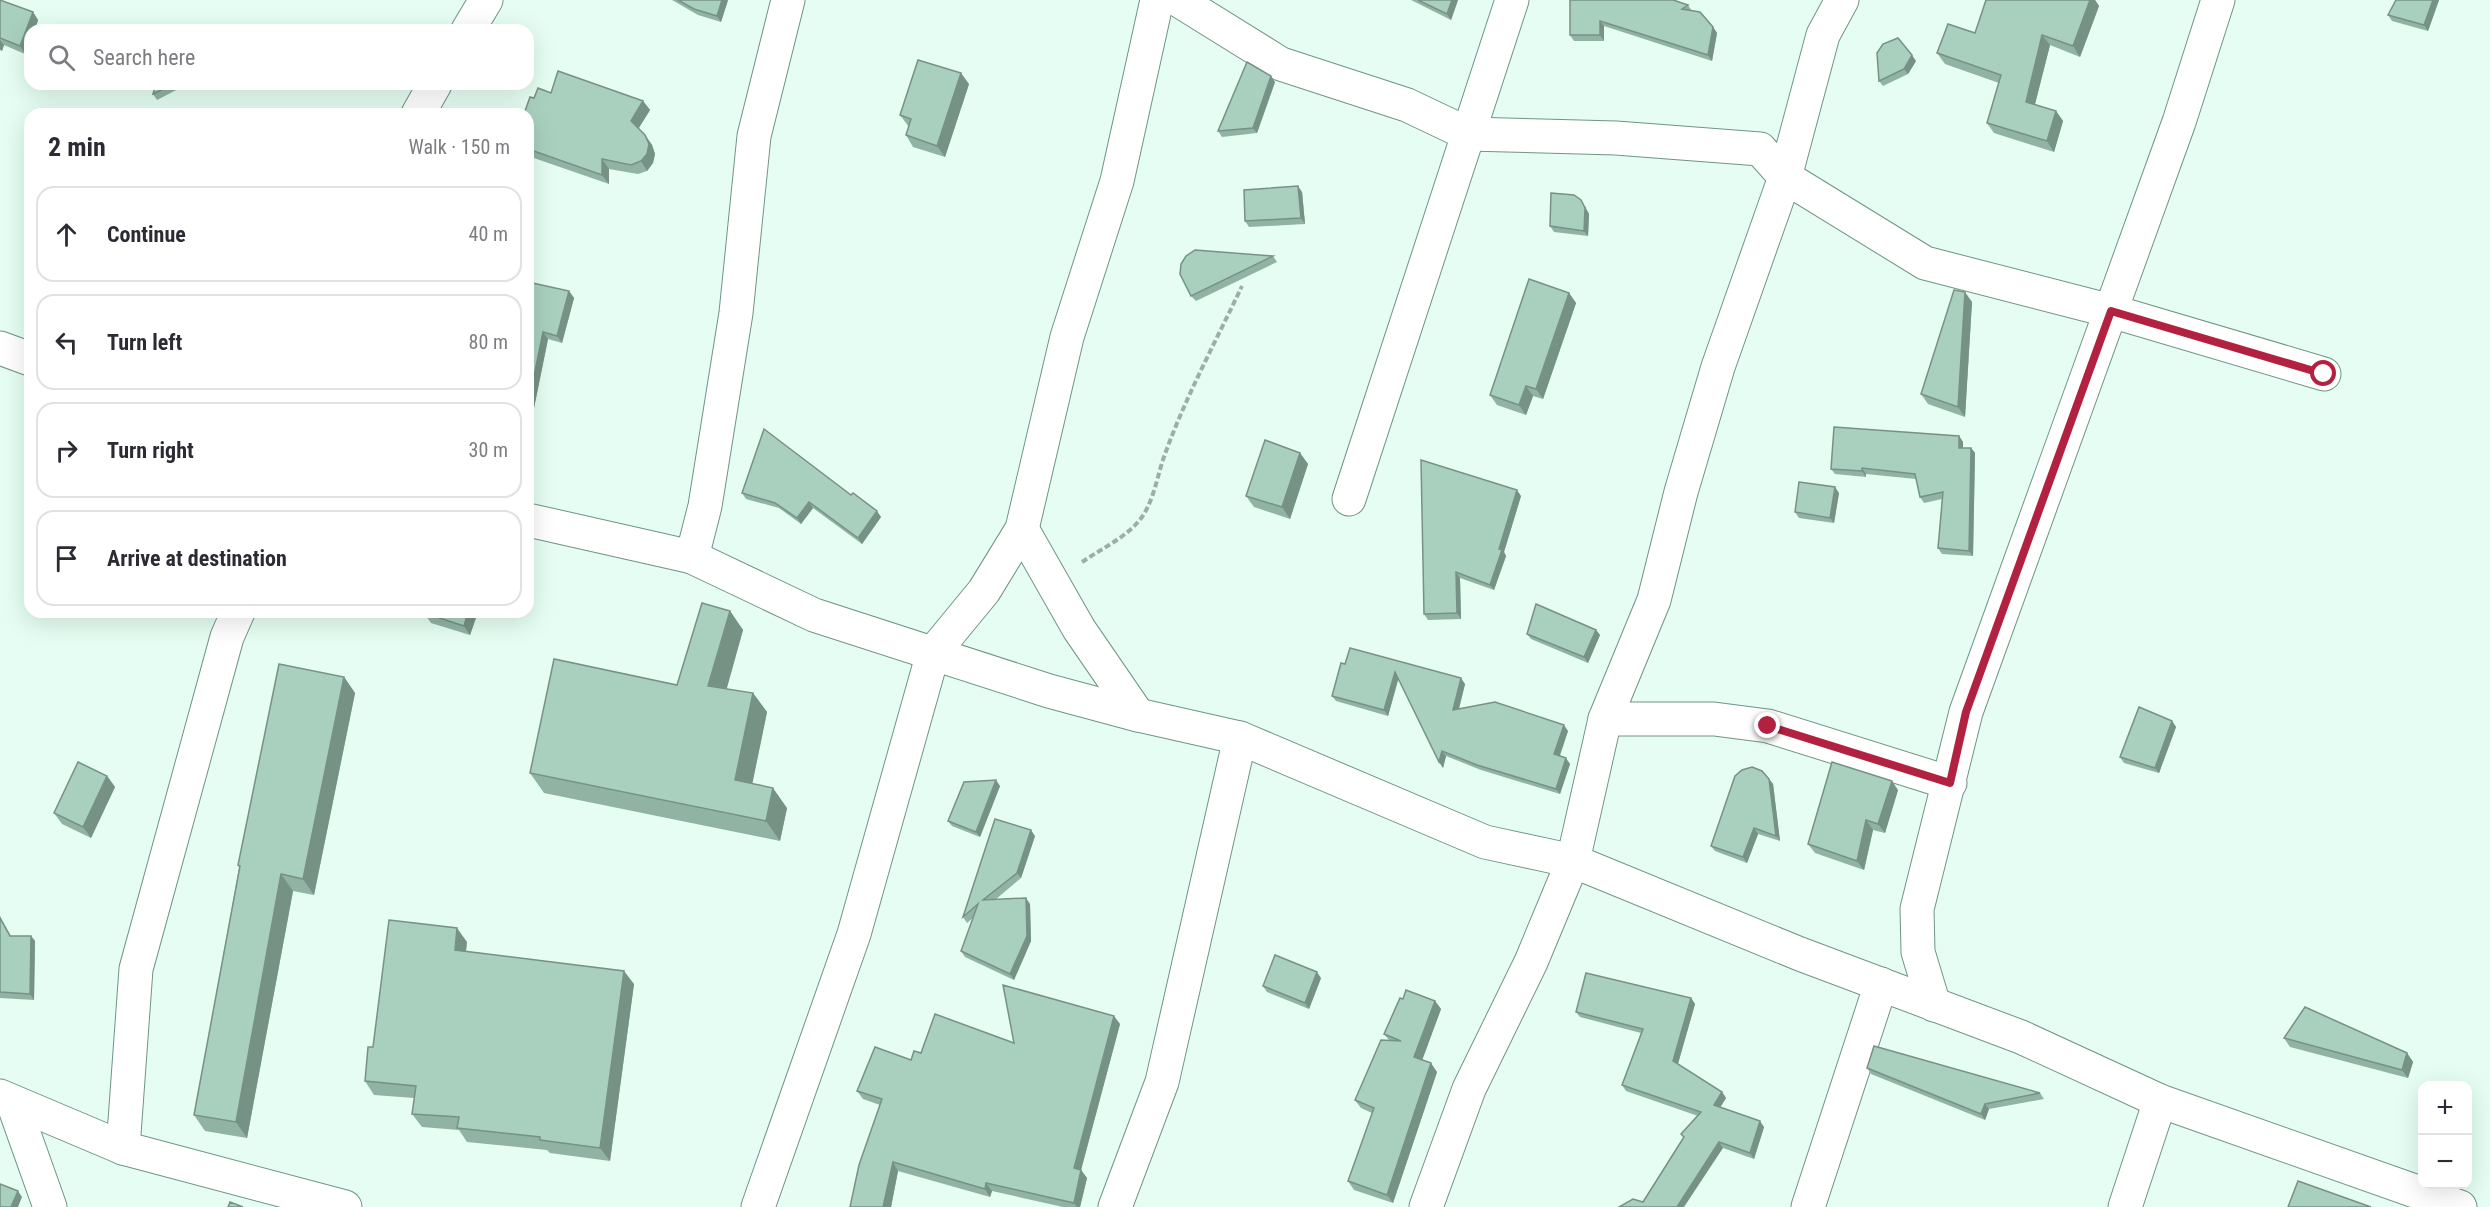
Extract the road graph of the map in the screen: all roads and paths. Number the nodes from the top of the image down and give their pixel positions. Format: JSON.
{"nodes":[{"id":1,"x":486,"y":0,"type":"edge"},
{"id":2,"x":788,"y":0,"type":"edge"},
{"id":3,"x":1157,"y":0,"type":"edge"},
{"id":4,"x":1178,"y":0,"type":"edge"},
{"id":5,"x":1512,"y":0,"type":"edge"},
{"id":6,"x":1842,"y":0,"type":"edge"},
{"id":7,"x":2218,"y":0,"type":"edge"},
{"id":8,"x":472,"y":24,"type":"edge"},
{"id":9,"x":432,"y":90,"type":"edge"},
{"id":10,"x":421,"y":108,"type":"edge"},
{"id":11,"x":1468,"y":134,"type":"junction"},
{"id":12,"x":1785,"y":177,"type":"junction"},
{"id":13,"x":1242,"y":286,"type":"dead end"},
{"id":14,"x":2111,"y":311,"type":"junction"},
{"id":15,"x":0,"y":348,"type":"edge"},
{"id":16,"x":24,"y":357,"type":"edge"},
{"id":17,"x":2324,"y":374,"type":"dead end"},
{"id":18,"x":1349,"y":499,"type":"dead end"},
{"id":19,"x":534,"y":521,"type":"edge"},
{"id":20,"x":1022,"y":529,"type":"junction"},
{"id":21,"x":693,"y":557,"type":"junction"},
{"id":22,"x":1052,"y":583,"type":"junction"},
{"id":23,"x":235,"y":618,"type":"edge"},
{"id":24,"x":933,"y":653,"type":"junction"},
{"id":25,"x":1138,"y":715,"type":"junction"},
{"id":26,"x":1605,"y":719,"type":"junction"},
{"id":27,"x":1240,"y":738,"type":"junction"},
{"id":28,"x":1950,"y":783,"type":"junction"},
{"id":29,"x":1573,"y":861,"type":"junction"},
{"id":30,"x":1881,"y":984,"type":"junction"},
{"id":31,"x":1934,"y":1005,"type":"junction"},
{"id":32,"x":7,"y":1100,"type":"edge"},
{"id":33,"x":2160,"y":1101,"type":"junction"},
{"id":34,"x":123,"y":1148,"type":"junction"},
{"id":35,"x":50,"y":1207,"type":"edge"},
{"id":36,"x":345,"y":1207,"type":"edge"},
{"id":37,"x":758,"y":1207,"type":"edge"},
{"id":38,"x":1115,"y":1207,"type":"edge"},
{"id":39,"x":1426,"y":1207,"type":"edge"},
{"id":40,"x":1808,"y":1207,"type":"edge"},
{"id":41,"x":2125,"y":1207,"type":"edge"},
{"id":42,"x":2460,"y":1207,"type":"edge"}],
"edges":[{"from":1,"to":8,"type":"street"},
{"from":2,"to":21,"type":"street"},
{"from":3,"to":20,"type":"street"},
{"from":4,"to":11,"type":"street"},
{"from":5,"to":11,"type":"street"},
{"from":6,"to":12,"type":"street"},
{"from":7,"to":14,"type":"street"},
{"from":9,"to":10,"type":"street"},
{"from":11,"to":12,"type":"street"},
{"from":11,"to":18,"type":"street"},
{"from":12,"to":14,"type":"street"},
{"from":12,"to":26,"type":"street"},
{"from":13,"to":22,"type":"path"},
{"from":14,"to":17,"type":"street"},
{"from":14,"to":28,"type":"street"},
{"from":15,"to":16,"type":"street"},
{"from":19,"to":21,"type":"street"},
{"from":20,"to":22,"type":"street"},
{"from":20,"to":24,"type":"street"},
{"from":21,"to":24,"type":"street"},
{"from":22,"to":25,"type":"street"},
{"from":23,"to":34,"type":"street"},
{"from":24,"to":25,"type":"street"},
{"from":24,"to":37,"type":"street"},
{"from":25,"to":27,"type":"street"},
{"from":26,"to":28,"type":"street"},
{"from":26,"to":29,"type":"street"},
{"from":27,"to":29,"type":"street"},
{"from":27,"to":38,"type":"street"},
{"from":28,"to":31,"type":"street"},
{"from":29,"to":30,"type":"street"},
{"from":29,"to":39,"type":"street"},
{"from":30,"to":31,"type":"street"},
{"from":30,"to":40,"type":"street"},
{"from":31,"to":33,"type":"street"},
{"from":32,"to":34,"type":"street"},
{"from":32,"to":35,"type":"street"},
{"from":33,"to":41,"type":"street"},
{"from":33,"to":42,"type":"street"},
{"from":34,"to":36,"type":"street"}]}
